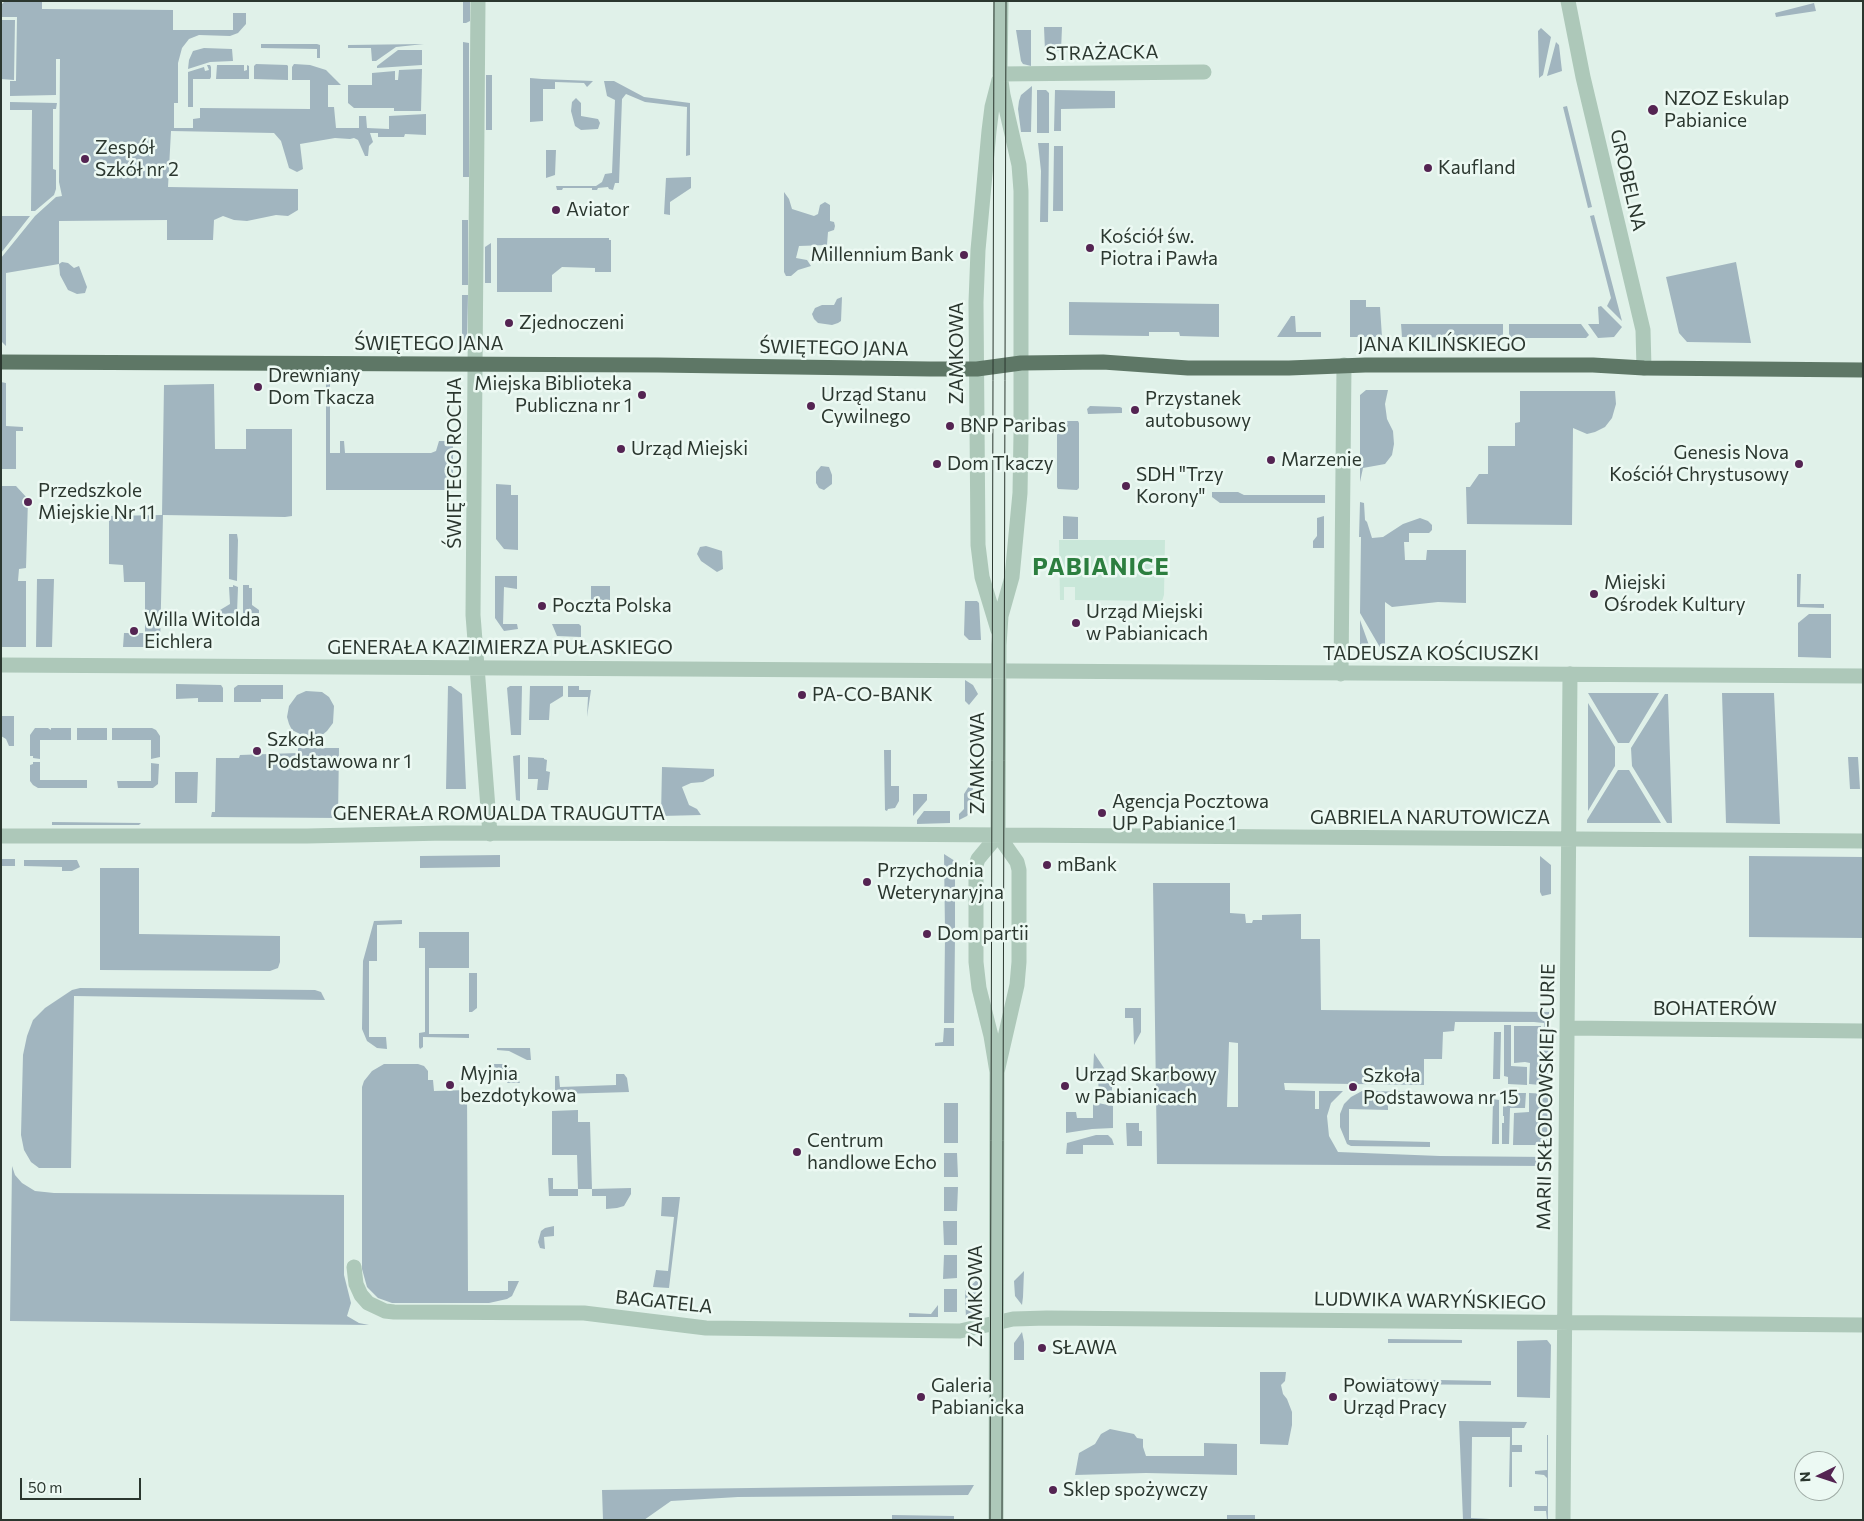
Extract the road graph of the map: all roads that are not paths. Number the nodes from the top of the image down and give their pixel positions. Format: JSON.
{"nodes":[{"id":1,"x":478,"y":1,"type":"edge"},
{"id":2,"x":1001,"y":1,"type":"edge"},
{"id":3,"x":1568,"y":1,"type":"edge"},
{"id":4,"x":1204,"y":72,"type":"dead end"},
{"id":5,"x":1000,"y":74,"type":"junction"},
{"id":6,"x":1,"y":362,"type":"edge"},
{"id":7,"x":1021,"y":363,"type":"junction"},
{"id":8,"x":476,"y":365,"type":"junction"},
{"id":9,"x":1344,"y":365,"type":"junction"},
{"id":10,"x":1644,"y":368,"type":"junction"},
{"id":11,"x":977,"y":369,"type":"junction"},
{"id":12,"x":1863,"y":370,"type":"edge"},
{"id":13,"x":999,"y":631,"type":"junction"},
{"id":14,"x":1,"y":665,"type":"edge"},
{"id":15,"x":476,"y":668,"type":"junction"},
{"id":16,"x":998,"y":670,"type":"junction"},
{"id":17,"x":1340,"y":674,"type":"junction"},
{"id":18,"x":1570,"y":674,"type":"junction"},
{"id":19,"x":1863,"y":676,"type":"edge"},
{"id":20,"x":490,"y":834,"type":"junction"},
{"id":21,"x":998,"y":835,"type":"junction"},
{"id":22,"x":1,"y":836,"type":"edge"},
{"id":23,"x":1568,"y":839,"type":"junction"},
{"id":24,"x":1863,"y":841,"type":"edge"},
{"id":25,"x":1567,"y":1028,"type":"junction"},
{"id":26,"x":1863,"y":1031,"type":"edge"},
{"id":27,"x":997,"y":1072,"type":"junction"},
{"id":28,"x":354,"y":1267,"type":"dead end"},
{"id":29,"x":996,"y":1322,"type":"junction"},
{"id":30,"x":1564,"y":1322,"type":"junction"},
{"id":31,"x":1863,"y":1325,"type":"edge"},
{"id":32,"x":996,"y":1520,"type":"edge"},
{"id":33,"x":1563,"y":1520,"type":"edge"}],
"edges":[{"from":1,"to":8,"type":"street","name":"ŚWIĘTEGO ROCHA"},
{"from":2,"to":5,"type":"street","name":"ZAMKOWA"},
{"from":3,"to":10,"type":"street","name":"GROBELNA"},
{"from":4,"to":5,"type":"street","name":"STRAŻACKA"},
{"from":5,"to":7,"type":"street","name":"ZAMKOWA"},
{"from":5,"to":11,"type":"street","name":"ZAMKOWA"},
{"from":6,"to":8,"type":"main road","name":"ŚWIĘTEGO JANA"},
{"from":7,"to":9,"type":"main road","name":"JANA KILIŃSKIEGO"},
{"from":7,"to":11,"type":"main road","name":"JANA KILIŃSKIEGO"},
{"from":7,"to":13,"type":"street","name":"ZAMKOWA"},
{"from":8,"to":11,"type":"main road","name":"ŚWIĘTEGO JANA"},
{"from":8,"to":15,"type":"street","name":"ŚWIĘTEGO ROCHA"},
{"from":9,"to":10,"type":"main road","name":"JANA KILIŃSKIEGO"},
{"from":9,"to":17,"type":"street"},
{"from":10,"to":12,"type":"main road","name":"JANA KILIŃSKIEGO"},
{"from":11,"to":13,"type":"street","name":"ZAMKOWA"},
{"from":13,"to":16,"type":"street","name":"ZAMKOWA"},
{"from":14,"to":15,"type":"street","name":"GENERAŁA KAZIMIERZA PUŁASKIEGO"},
{"from":15,"to":16,"type":"street","name":"GENERAŁA KAZIMIERZA PUŁASKIEGO"},
{"from":15,"to":20,"type":"street","name":"ŚWIĘTEGO ROCHA"},
{"from":16,"to":17,"type":"street","name":"TADEUSZA KOŚCIUSZKI"},
{"from":16,"to":21,"type":"street","name":"ZAMKOWA"},
{"from":17,"to":18,"type":"street","name":"TADEUSZA KOŚCIUSZKI"},
{"from":18,"to":19,"type":"street","name":"TADEUSZA KOŚCIUSZKI"},
{"from":18,"to":23,"type":"street","name":"MARII SKŁODOWSKIEJ-CURIE"},
{"from":20,"to":21,"type":"street","name":"GENERAŁA ROMUALDA TRAUGUTTA"},
{"from":20,"to":22,"type":"street","name":"GENERAŁA ROMUALDA TRAUGUTTA"},
{"from":21,"to":23,"type":"street","name":"GABRIELA NARUTOWICZA"},
{"from":21,"to":27,"type":"street","name":"ZAMKOWA"},
{"from":21,"to":27,"type":"street","name":"ZAMKOWA"},
{"from":23,"to":24,"type":"street","name":"GABRIELA NARUTOWICZA"},
{"from":23,"to":25,"type":"street","name":"MARII SKŁODOWSKIEJ-CURIE"},
{"from":25,"to":26,"type":"street","name":"BOHATERÓW"},
{"from":25,"to":30,"type":"street","name":"MARII SKŁODOWSKIEJ-CURIE"},
{"from":27,"to":29,"type":"street","name":"ZAMKOWA"},
{"from":28,"to":29,"type":"street","name":"BAGATELA"},
{"from":29,"to":30,"type":"street","name":"LUDWIKA WARYŃSKIEGO"},
{"from":29,"to":32,"type":"street","name":"ZAMKOWA"},
{"from":30,"to":31,"type":"street","name":"LUDWIKA WARYŃSKIEGO"},
{"from":30,"to":33,"type":"street","name":"MARII SKŁODOWSKIEJ-CURIE"}]}
